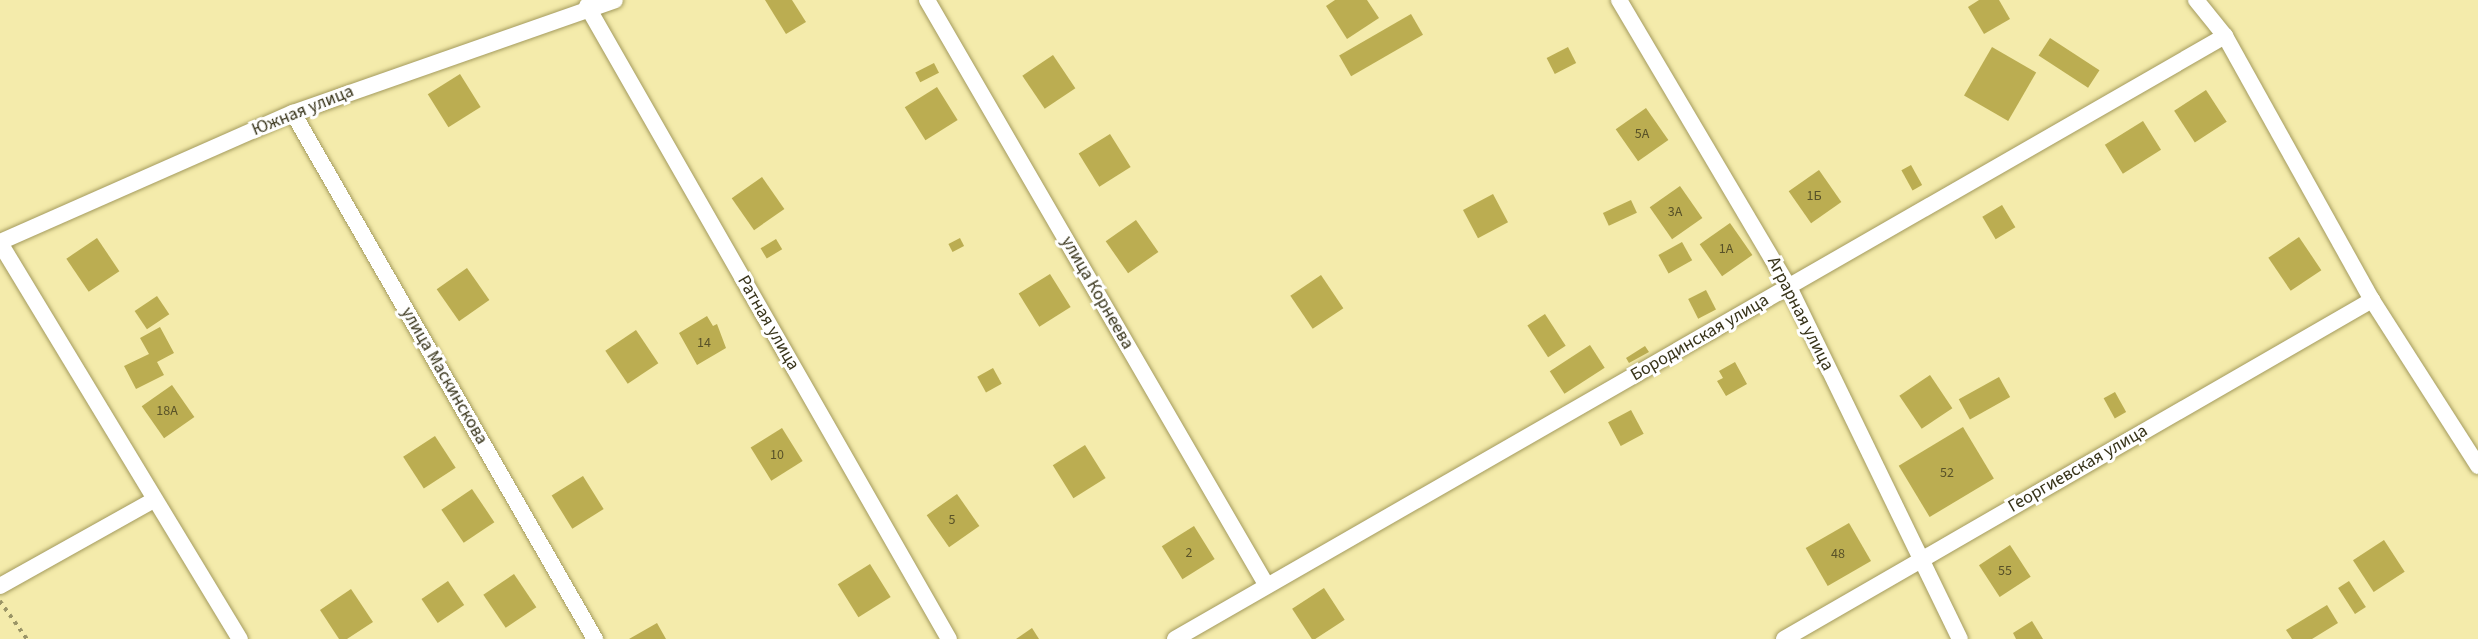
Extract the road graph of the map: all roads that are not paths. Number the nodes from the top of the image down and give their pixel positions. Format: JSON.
{"nodes":[{"id":1,"x":615,"y":0,"type":"edge"},
{"id":2,"x":927,"y":0,"type":"edge"},
{"id":3,"x":1619,"y":0,"type":"edge"},
{"id":4,"x":2196,"y":0,"type":"edge"},
{"id":5,"x":587,"y":6,"type":"junction"},
{"id":6,"x":2225,"y":36,"type":"junction"},
{"id":7,"x":293,"y":113,"type":"junction"},
{"id":8,"x":0,"y":242,"type":"edge"},
{"id":9,"x":1788,"y":286,"type":"junction"},
{"id":10,"x":2372,"y":300,"type":"junction"},
{"id":11,"x":2478,"y":466,"type":"edge"},
{"id":12,"x":154,"y":500,"type":"junction"},
{"id":13,"x":1920,"y":560,"type":"junction"},
{"id":14,"x":0,"y":586,"type":"edge"},
{"id":15,"x":1267,"y":586,"type":"junction"},
{"id":16,"x":240,"y":639,"type":"edge"},
{"id":17,"x":595,"y":639,"type":"edge"},
{"id":18,"x":949,"y":639,"type":"edge"},
{"id":19,"x":1175,"y":639,"type":"edge"},
{"id":20,"x":1784,"y":639,"type":"edge"},
{"id":21,"x":1960,"y":639,"type":"edge"}],
"edges":[{"from":1,"to":5,"type":"street","name":"Южная улица"},
{"from":2,"to":15,"type":"street","name":"улица Корнеева"},
{"from":3,"to":9,"type":"street","name":"Аграрная улица"},
{"from":4,"to":6,"type":"street"},
{"from":5,"to":7,"type":"street","name":"Южная улица"},
{"from":5,"to":18,"type":"street","name":"Ратная улица"},
{"from":6,"to":9,"type":"street","name":"Бородинская улица"},
{"from":6,"to":10,"type":"street"},
{"from":7,"to":8,"type":"street","name":"Южная улица"},
{"from":7,"to":17,"type":"street","name":"улица Маскинскова"},
{"from":8,"to":12,"type":"street"},
{"from":9,"to":13,"type":"street","name":"Аграрная улица"},
{"from":9,"to":15,"type":"street","name":"Бородинская улица"},
{"from":10,"to":11,"type":"street"},
{"from":10,"to":13,"type":"street","name":"Георгиевская улица"},
{"from":12,"to":14,"type":"street"},
{"from":12,"to":16,"type":"street"},
{"from":13,"to":20,"type":"street","name":"Георгиевская улица"},
{"from":13,"to":21,"type":"street","name":"Аграрная улица"},
{"from":15,"to":19,"type":"street","name":"Бородинская улица"}]}
